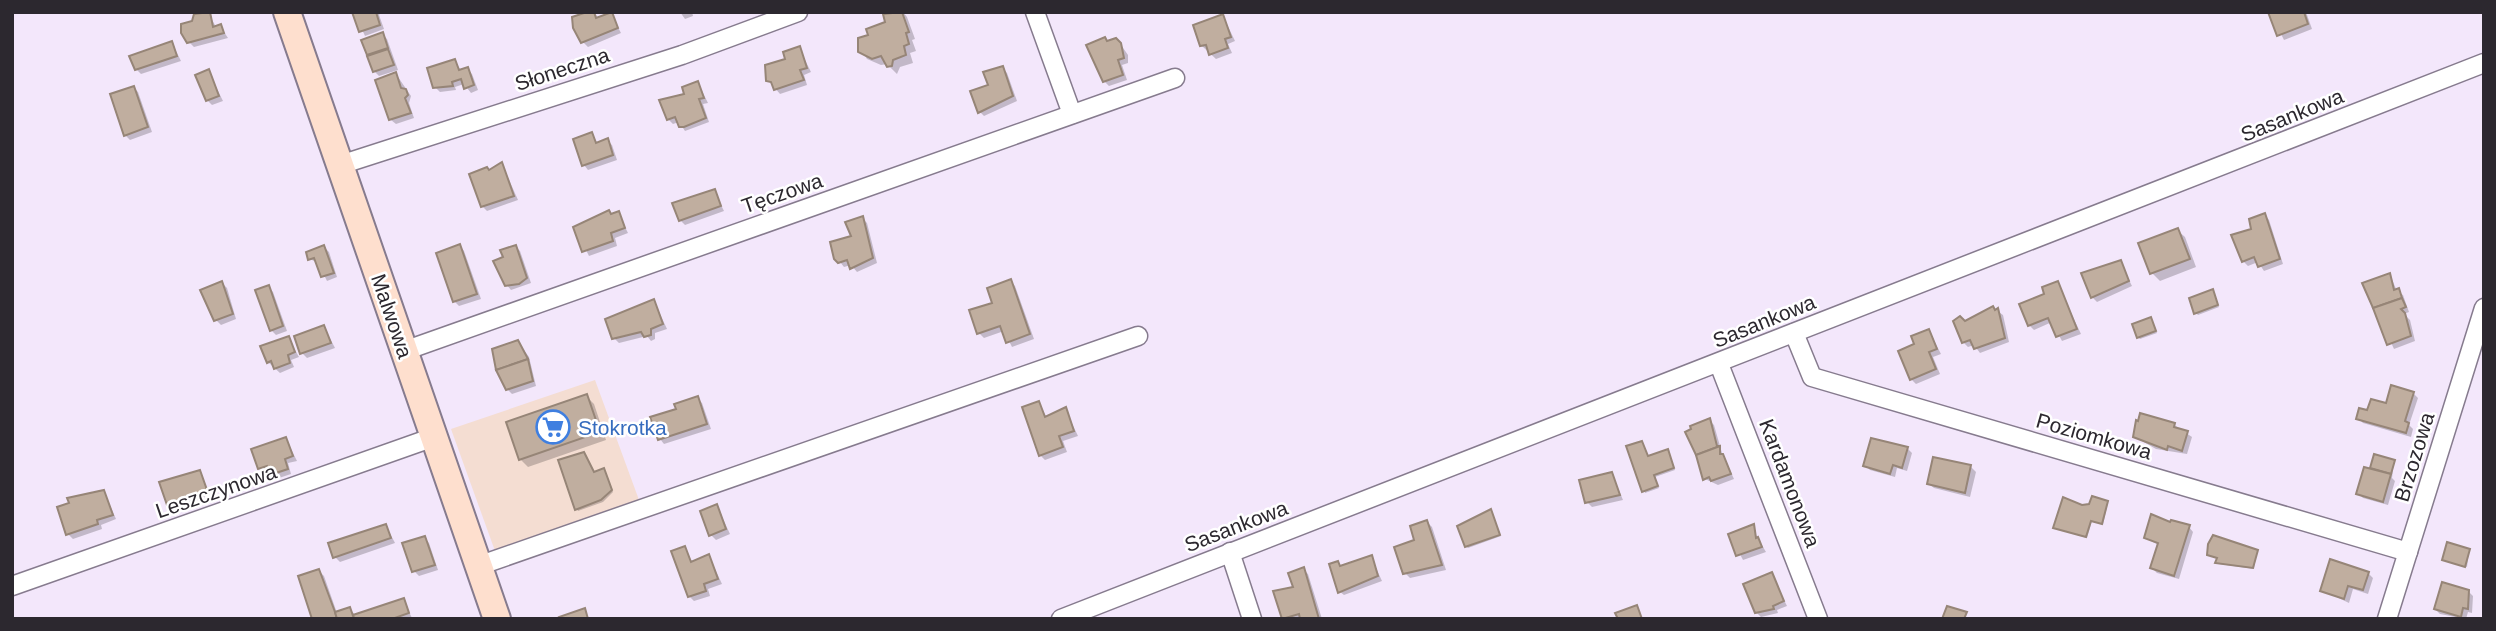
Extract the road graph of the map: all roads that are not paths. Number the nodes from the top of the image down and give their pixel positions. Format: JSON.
{"nodes":[{"id":1,"x":287,"y":12,"type":"edge"},
{"id":2,"x":797,"y":12,"type":"edge"},
{"id":3,"x":1035,"y":12,"type":"edge"},
{"id":4,"x":2484,"y":63,"type":"edge"},
{"id":5,"x":1175,"y":78,"type":"dead end"},
{"id":6,"x":1072,"y":114,"type":"junction"},
{"id":7,"x":340,"y":165,"type":"junction"},
{"id":8,"x":2484,"y":308,"type":"edge"},
{"id":9,"x":1794,"y":333,"type":"junction"},
{"id":10,"x":1138,"y":336,"type":"dead end"},
{"id":11,"x":404,"y":351,"type":"junction"},
{"id":12,"x":1720,"y":363,"type":"junction"},
{"id":13,"x":434,"y":437,"type":"junction"},
{"id":14,"x":1230,"y":552,"type":"junction"},
{"id":15,"x":2408,"y":552,"type":"junction"},
{"id":16,"x":478,"y":566,"type":"junction"},
{"id":17,"x":12,"y":586,"type":"edge"},
{"id":18,"x":497,"y":619,"type":"edge"},
{"id":19,"x":1061,"y":619,"type":"edge"},
{"id":20,"x":1252,"y":619,"type":"edge"},
{"id":21,"x":1818,"y":619,"type":"edge"},
{"id":22,"x":2387,"y":619,"type":"edge"}],
"edges":[{"from":1,"to":7,"type":"street","name":"Malwowa"},
{"from":2,"to":7,"type":"street","name":"Słoneczna"},
{"from":3,"to":6,"type":"street"},
{"from":4,"to":9,"type":"street","name":"Sasankowa"},
{"from":5,"to":6,"type":"street","name":"Tęczowa"},
{"from":6,"to":11,"type":"street","name":"Tęczowa"},
{"from":7,"to":11,"type":"street","name":"Malwowa"},
{"from":8,"to":15,"type":"street","name":"Brzozowa"},
{"from":9,"to":12,"type":"street","name":"Sasankowa"},
{"from":9,"to":15,"type":"street","name":"Poziomkowa"},
{"from":10,"to":16,"type":"street"},
{"from":11,"to":13,"type":"street","name":"Malwowa"},
{"from":12,"to":14,"type":"street","name":"Sasankowa"},
{"from":12,"to":21,"type":"street","name":"Kardamonowa"},
{"from":13,"to":16,"type":"street","name":"Malwowa"},
{"from":13,"to":17,"type":"street","name":"Leszczynowa"},
{"from":14,"to":19,"type":"street","name":"Sasankowa"},
{"from":14,"to":20,"type":"street"},
{"from":15,"to":22,"type":"street","name":"Brzozowa"},
{"from":16,"to":18,"type":"street","name":"Malwowa"}]}
